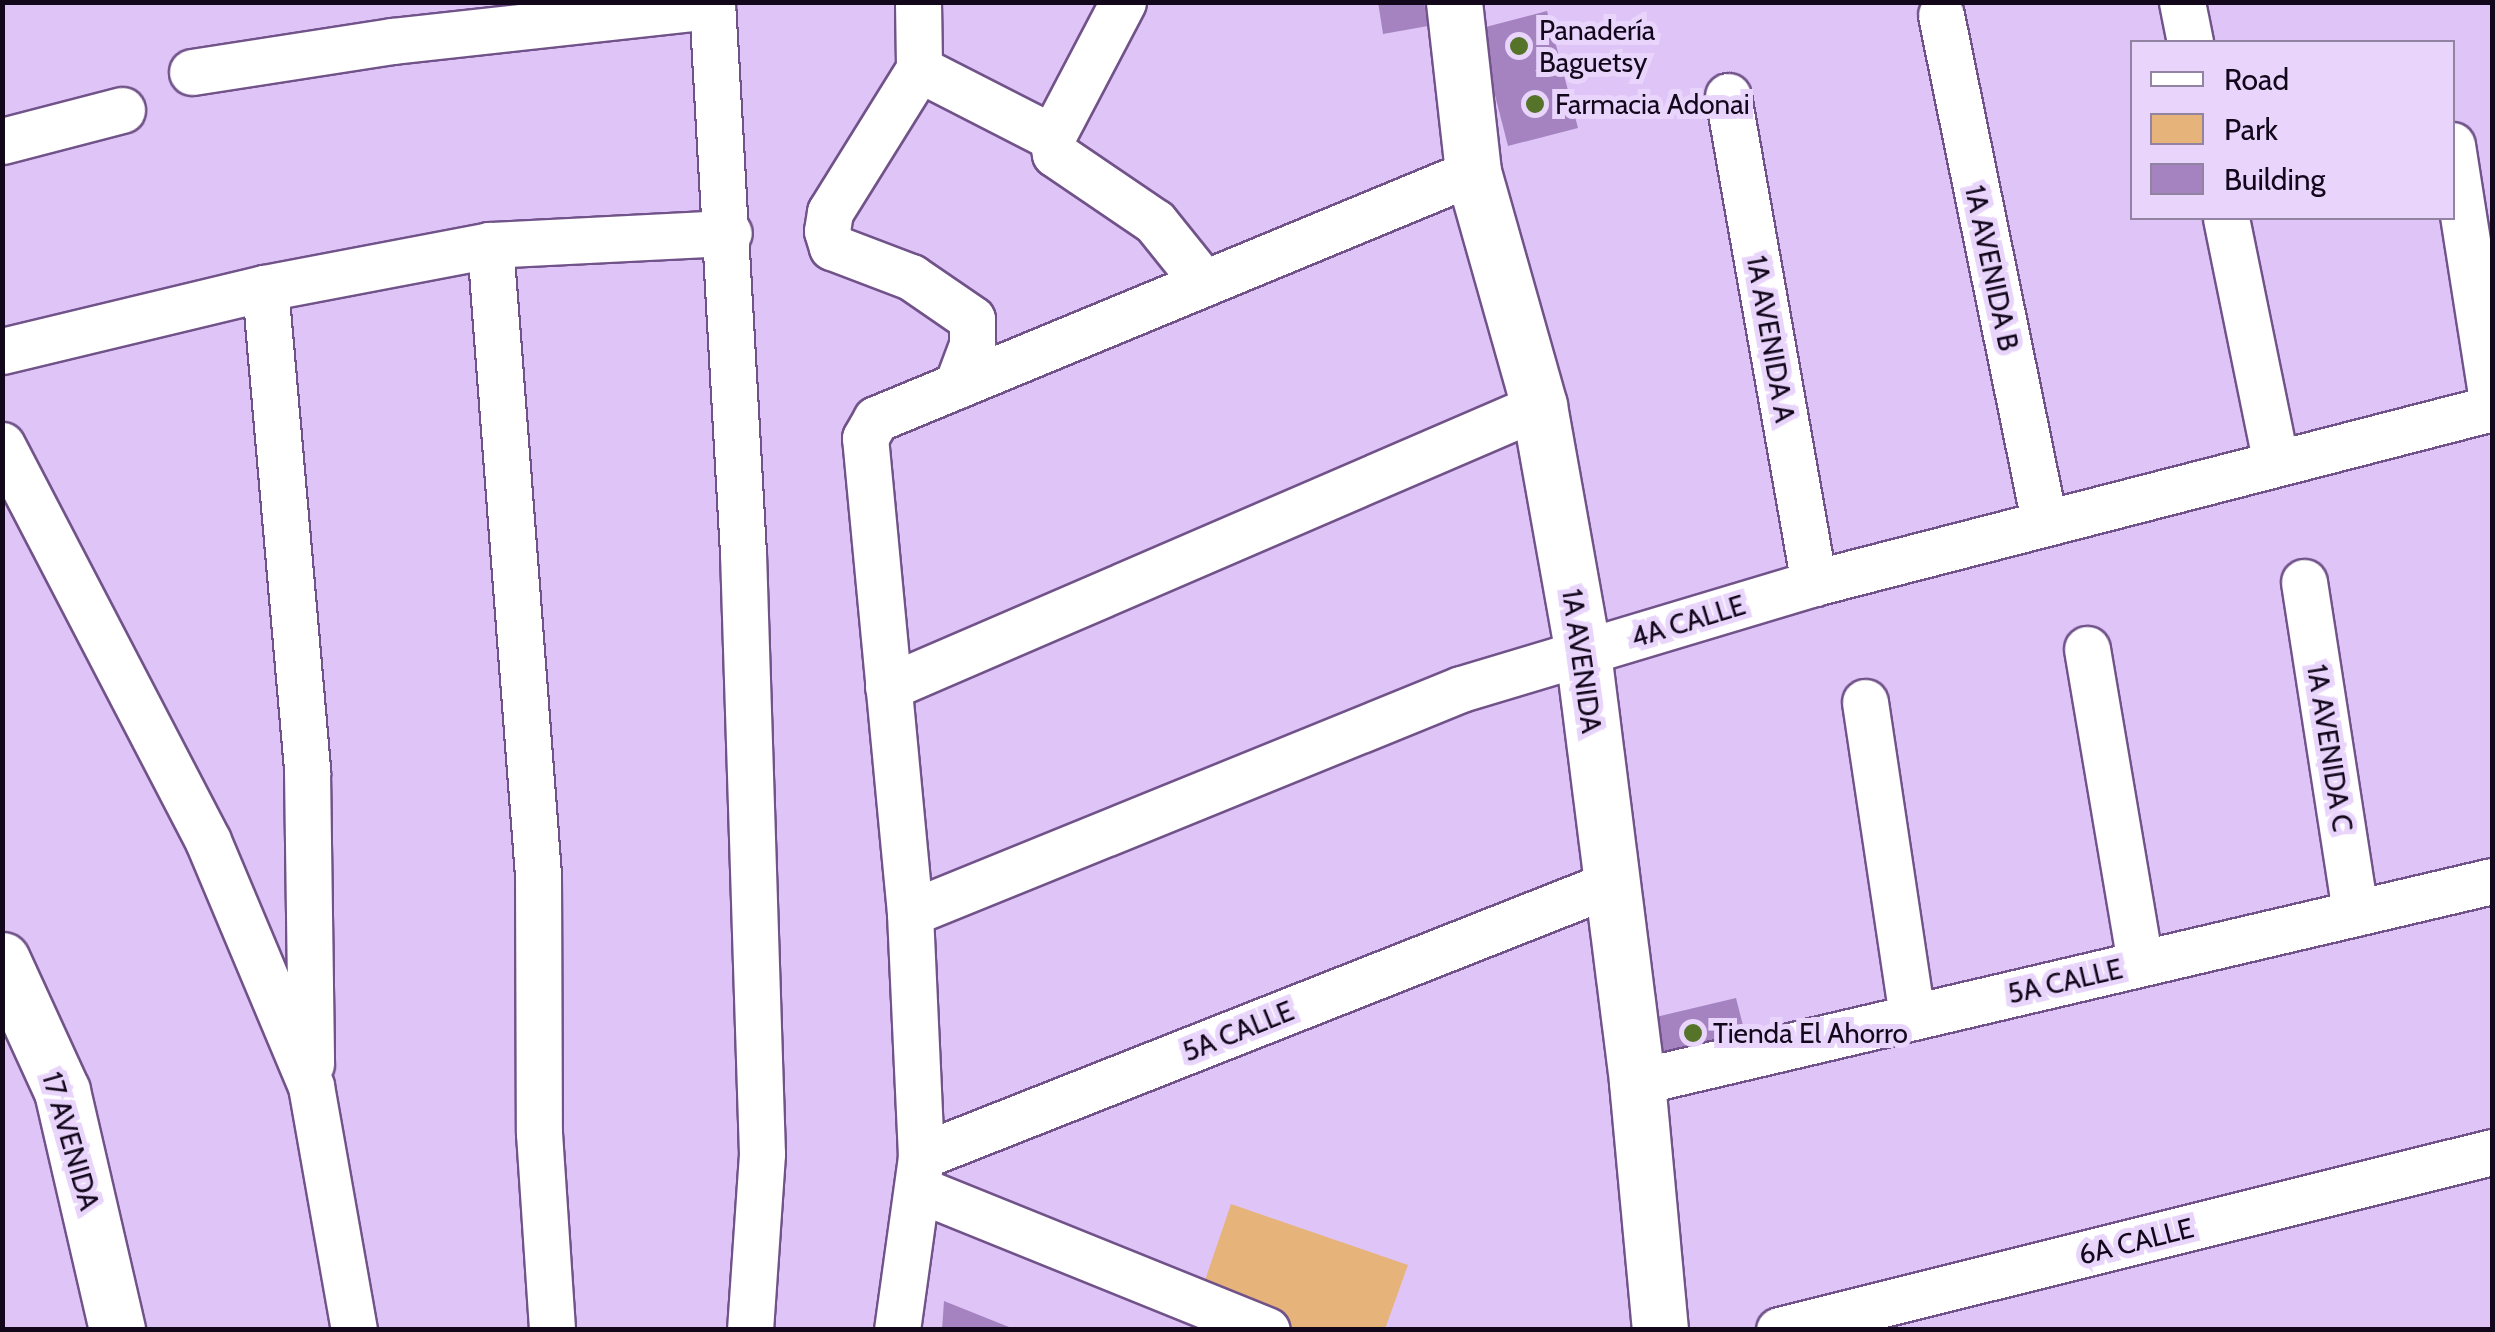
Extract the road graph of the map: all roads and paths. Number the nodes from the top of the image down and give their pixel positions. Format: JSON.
{"nodes":[{"id":1,"x":918,"y":2,"type":"edge"},
{"id":2,"x":1123,"y":2,"type":"edge"},
{"id":3,"x":1454,"y":2,"type":"edge"},
{"id":4,"x":2182,"y":2,"type":"edge"},
{"id":5,"x":712,"y":4,"type":"edge"},
{"id":6,"x":1941,"y":16,"type":"dead end"},
{"id":7,"x":2190,"y":40,"type":"edge"},
{"id":8,"x":919,"y":69,"type":"junction"},
{"id":9,"x":192,"y":72,"type":"dead end"},
{"id":10,"x":1728,"y":96,"type":"dead end"},
{"id":11,"x":122,"y":110,"type":"dead end"},
{"id":12,"x":1052,"y":137,"type":"junction"},
{"id":13,"x":2,"y":141,"type":"edge"},
{"id":14,"x":2455,"y":164,"type":"edge"},
{"id":15,"x":1474,"y":172,"type":"junction"},
{"id":16,"x":2226,"y":220,"type":"edge"},
{"id":17,"x":729,"y":233,"type":"junction"},
{"id":18,"x":490,"y":244,"type":"junction"},
{"id":19,"x":1204,"y":283,"type":"junction"},
{"id":20,"x":265,"y":288,"type":"junction"},
{"id":21,"x":2,"y":351,"type":"edge"},
{"id":22,"x":958,"y":385,"type":"junction"},
{"id":23,"x":2492,"y":400,"type":"edge"},
{"id":24,"x":1539,"y":406,"type":"junction"},
{"id":25,"x":2492,"y":408,"type":"edge"},
{"id":26,"x":2,"y":445,"type":"edge"},
{"id":27,"x":2274,"y":460,"type":"junction"},
{"id":28,"x":2044,"y":521,"type":"junction"},
{"id":29,"x":2304,"y":582,"type":"dead end"},
{"id":30,"x":1814,"y":583,"type":"junction"},
{"id":31,"x":2087,"y":649,"type":"dead end"},
{"id":32,"x":1583,"y":654,"type":"junction"},
{"id":33,"x":888,"y":687,"type":"junction"},
{"id":34,"x":1865,"y":702,"type":"dead end"},
{"id":35,"x":2492,"y":880,"type":"edge"},
{"id":36,"x":1610,"y":884,"type":"junction"},
{"id":37,"x":2355,"y":913,"type":"junction"},
{"id":38,"x":910,"y":914,"type":"junction"},
{"id":39,"x":2,"y":960,"type":"edge"},
{"id":40,"x":2140,"y":964,"type":"junction"},
{"id":41,"x":1912,"y":1017,"type":"junction"},
{"id":42,"x":1637,"y":1082,"type":"junction"},
{"id":43,"x":311,"y":1086,"type":"junction"},
{"id":44,"x":2492,"y":1152,"type":"edge"},
{"id":45,"x":921,"y":1173,"type":"junction"},
{"id":46,"x":117,"y":1330,"type":"edge"},
{"id":47,"x":354,"y":1330,"type":"edge"},
{"id":48,"x":552,"y":1330,"type":"edge"},
{"id":49,"x":750,"y":1330,"type":"edge"},
{"id":50,"x":897,"y":1330,"type":"edge"},
{"id":51,"x":1267,"y":1330,"type":"edge"},
{"id":52,"x":1660,"y":1330,"type":"edge"},
{"id":53,"x":1779,"y":1330,"type":"edge"}],
"edges":[{"from":1,"to":8,"type":"street"},
{"from":2,"to":12,"type":"street"},
{"from":3,"to":15,"type":"street","name":"1A AVENIDA"},
{"from":4,"to":7,"type":"street"},
{"from":5,"to":9,"type":"street"},
{"from":5,"to":17,"type":"street"},
{"from":6,"to":28,"type":"street","name":"1A AVENIDA B"},
{"from":8,"to":12,"type":"street"},
{"from":8,"to":22,"type":"street"},
{"from":10,"to":30,"type":"street","name":"1A AVENIDA A"},
{"from":11,"to":13,"type":"street"},
{"from":12,"to":19,"type":"street"},
{"from":14,"to":23,"type":"street"},
{"from":15,"to":19,"type":"street"},
{"from":15,"to":24,"type":"street","name":"1A AVENIDA"},
{"from":16,"to":27,"type":"street"},
{"from":17,"to":18,"type":"street"},
{"from":17,"to":49,"type":"street"},
{"from":18,"to":20,"type":"street"},
{"from":18,"to":48,"type":"street"},
{"from":19,"to":22,"type":"street"},
{"from":20,"to":21,"type":"street"},
{"from":20,"to":43,"type":"street"},
{"from":22,"to":33,"type":"street"},
{"from":24,"to":32,"type":"street","name":"1A AVENIDA"},
{"from":24,"to":33,"type":"street"},
{"from":25,"to":27,"type":"street","name":"4A CALLE"},
{"from":26,"to":43,"type":"street"},
{"from":27,"to":28,"type":"street","name":"4A CALLE"},
{"from":28,"to":30,"type":"street","name":"4A CALLE"},
{"from":29,"to":37,"type":"street","name":"1A AVENIDA C"},
{"from":30,"to":32,"type":"street","name":"4A CALLE"},
{"from":31,"to":40,"type":"street"},
{"from":32,"to":36,"type":"street","name":"1A AVENIDA"},
{"from":32,"to":38,"type":"street","name":"4A CALLE"},
{"from":33,"to":38,"type":"street"},
{"from":34,"to":41,"type":"street"},
{"from":35,"to":37,"type":"street","name":"5A CALLE"},
{"from":36,"to":42,"type":"street","name":"1A AVENIDA"},
{"from":36,"to":45,"type":"street","name":"5A CALLE"},
{"from":37,"to":40,"type":"street","name":"5A CALLE"},
{"from":38,"to":45,"type":"street"},
{"from":39,"to":46,"type":"street","name":"17 AVENIDA"},
{"from":40,"to":41,"type":"street","name":"5A CALLE"},
{"from":41,"to":42,"type":"street","name":"5A CALLE"},
{"from":42,"to":52,"type":"street","name":"1A AVENIDA"},
{"from":43,"to":47,"type":"street"},
{"from":44,"to":53,"type":"street","name":"6A CALLE"},
{"from":45,"to":50,"type":"street"},
{"from":45,"to":51,"type":"street"}]}
